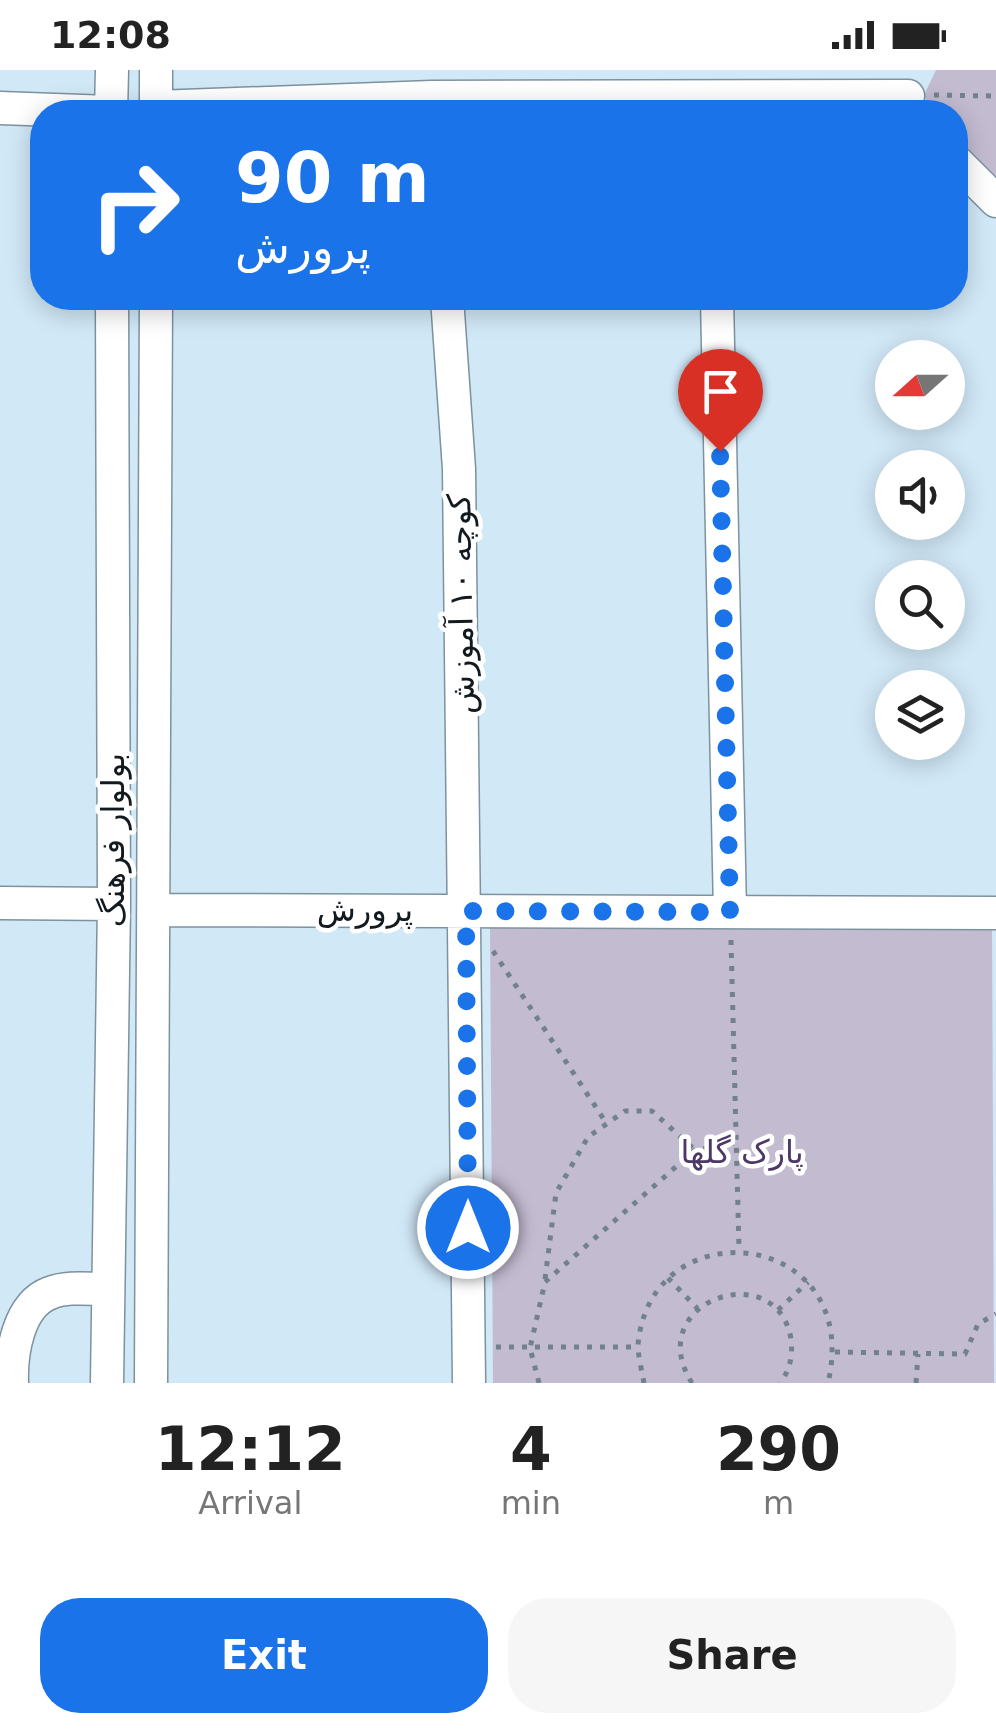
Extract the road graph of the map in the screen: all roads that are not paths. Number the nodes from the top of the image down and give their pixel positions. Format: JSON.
{"nodes":[{"id":1,"x":112,"y":70,"type":"edge"},
{"id":2,"x":156,"y":70,"type":"edge"},
{"id":3,"x":433,"y":93,"type":"edge"},
{"id":4,"x":713,"y":93,"type":"edge"},
{"id":5,"x":913,"y":93,"type":"edge"},
{"id":6,"x":111,"y":100,"type":"edge"},
{"id":7,"x":156,"y":100,"type":"edge"},
{"id":8,"x":319,"y":100,"type":"edge"},
{"id":9,"x":0,"y":108,"type":"edge"},
{"id":10,"x":30,"y":109,"type":"edge"},
{"id":11,"x":968,"y":173,"type":"edge"},
{"id":12,"x":996,"y":201,"type":"edge"},
{"id":13,"x":112,"y":310,"type":"edge"},
{"id":14,"x":156,"y":310,"type":"edge"},
{"id":15,"x":447,"y":310,"type":"edge"},
{"id":16,"x":717,"y":310,"type":"edge"},
{"id":17,"x":112,"y":364,"type":"junction"},
{"id":18,"x":156,"y":364,"type":"junction"},
{"id":19,"x":0,"y":904,"type":"edge"},
{"id":20,"x":114,"y":904,"type":"junction"},
{"id":21,"x":154,"y":910,"type":"junction"},
{"id":22,"x":466,"y":911,"type":"junction"},
{"id":23,"x":730,"y":912,"type":"junction"},
{"id":24,"x":996,"y":913,"type":"edge"},
{"id":25,"x":106,"y":1289,"type":"junction"},
{"id":26,"x":12,"y":1383,"type":"edge"},
{"id":27,"x":107,"y":1383,"type":"edge"},
{"id":28,"x":152,"y":1383,"type":"edge"},
{"id":29,"x":469,"y":1383,"type":"edge"}],
"edges":[{"from":1,"to":6,"type":"street"},
{"from":2,"to":7,"type":"street"},
{"from":3,"to":4,"type":"street"},
{"from":3,"to":8,"type":"street"},
{"from":4,"to":5,"type":"street"},
{"from":9,"to":10,"type":"street"},
{"from":11,"to":12,"type":"street"},
{"from":13,"to":17,"type":"street","name":"بولوار فرهنگ"},
{"from":14,"to":18,"type":"street","name":"بولوار فرهنگ"},
{"from":15,"to":22,"type":"street","name":"کوچه ۱۰ آموزش"},
{"from":16,"to":23,"type":"street"},
{"from":17,"to":18,"type":"street"},
{"from":17,"to":20,"type":"street","name":"بولوار فرهنگ"},
{"from":18,"to":21,"type":"street","name":"بولوار فرهنگ"},
{"from":19,"to":20,"type":"street"},
{"from":20,"to":25,"type":"street","name":"بولوار فرهنگ"},
{"from":21,"to":22,"type":"street","name":"پرورش"},
{"from":21,"to":28,"type":"street","name":"بولوار فرهنگ"},
{"from":22,"to":23,"type":"street","name":"پرورش"},
{"from":22,"to":29,"type":"street","name":"کوچه ۱۰ آموزش"},
{"from":23,"to":24,"type":"street","name":"پرورش"},
{"from":25,"to":26,"type":"street"},
{"from":25,"to":27,"type":"street","name":"بولوار فرهنگ"}]}
